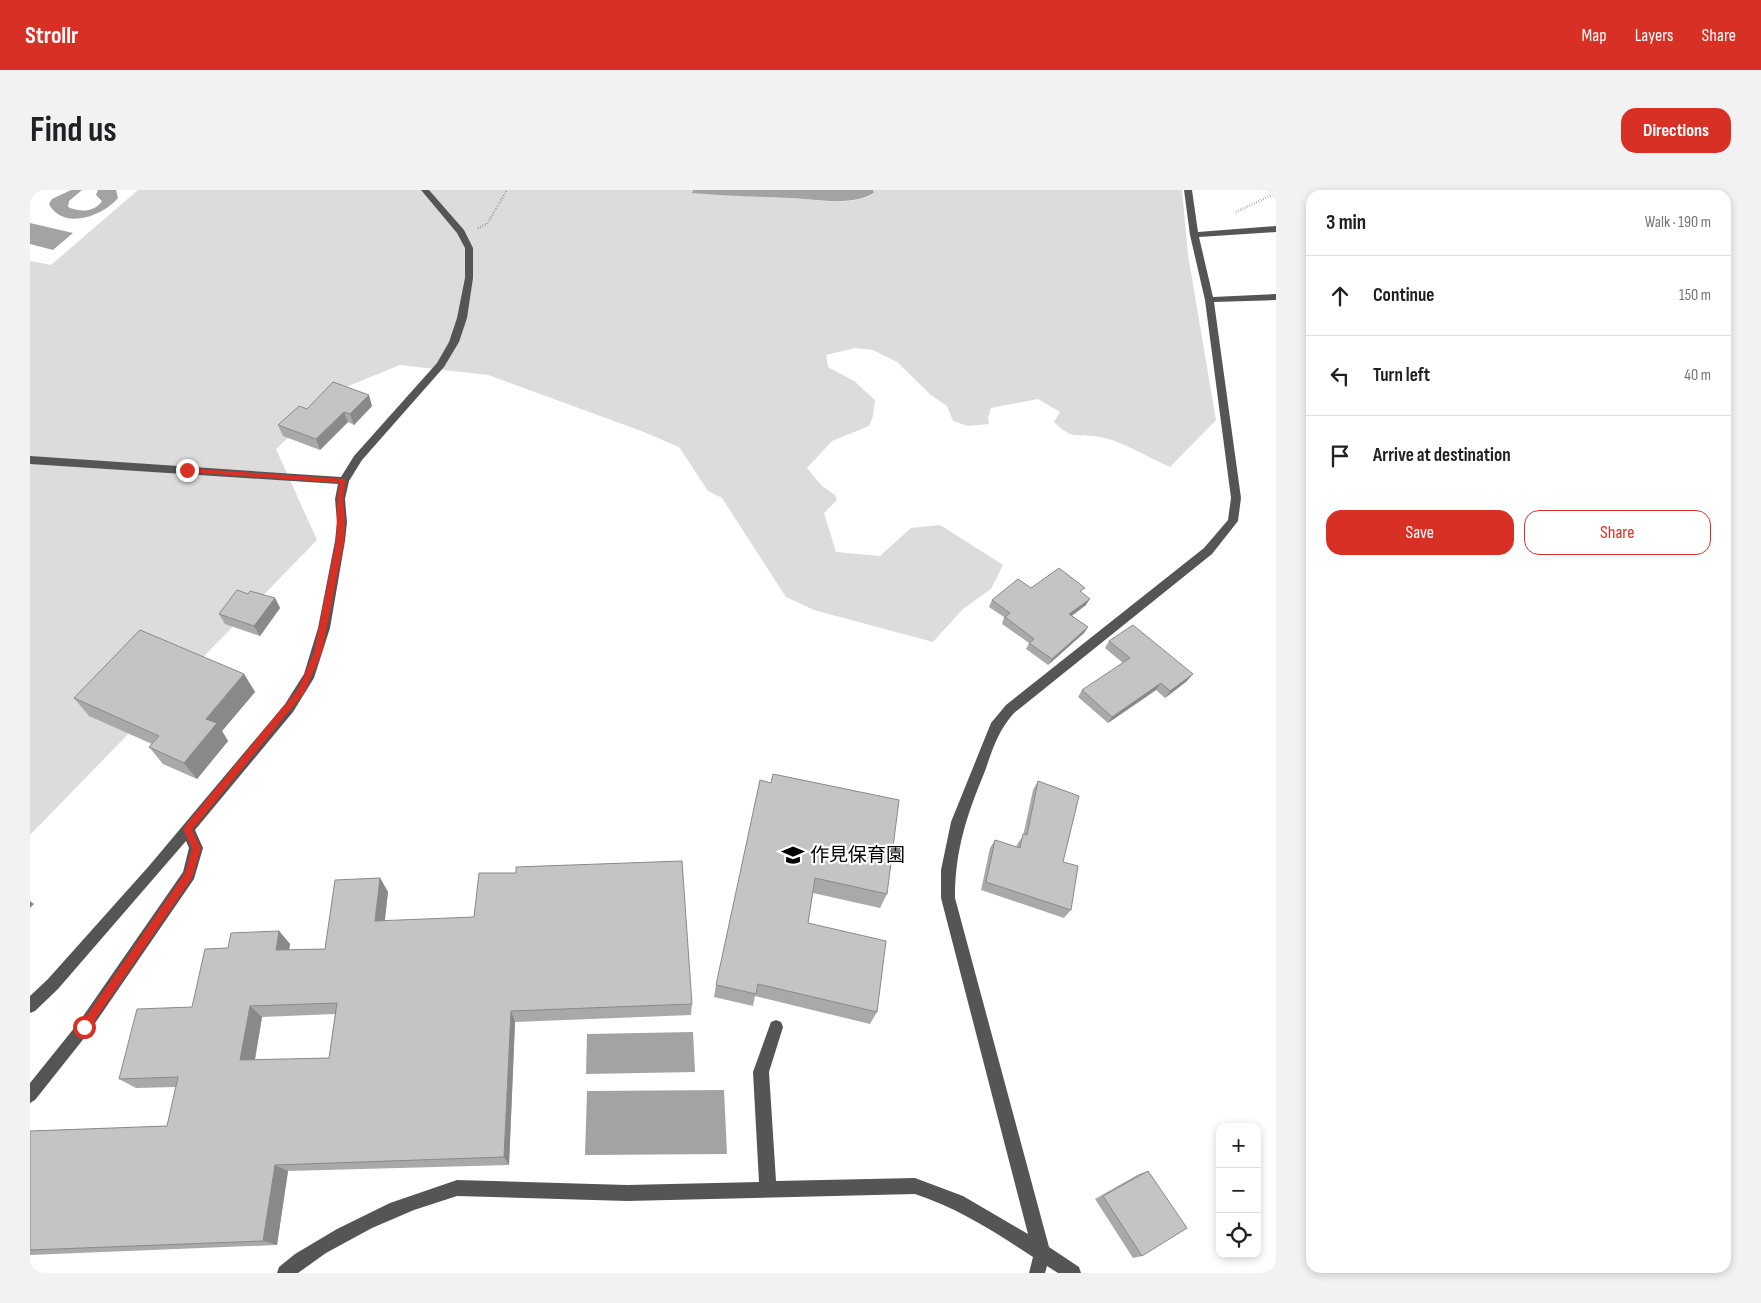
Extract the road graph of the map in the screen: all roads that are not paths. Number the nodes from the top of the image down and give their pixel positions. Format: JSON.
{"nodes":[{"id":1,"x":425,"y":190,"type":"edge"},
{"id":2,"x":1188,"y":190,"type":"edge"},
{"id":3,"x":1276,"y":229,"type":"edge"},
{"id":4,"x":1194,"y":235,"type":"junction"},
{"id":5,"x":1276,"y":297,"type":"edge"},
{"id":6,"x":1208,"y":300,"type":"junction"},
{"id":7,"x":30,"y":460,"type":"edge"},
{"id":8,"x":344,"y":481,"type":"junction"},
{"id":9,"x":188,"y":829,"type":"junction"},
{"id":10,"x":30,"y":1006,"type":"edge"},
{"id":11,"x":776,"y":1027,"type":"dead end"},
{"id":12,"x":30,"y":1095,"type":"edge"},
{"id":13,"x":768,"y":1190,"type":"junction"},
{"id":14,"x":1042,"y":1254,"type":"junction"},
{"id":15,"x":291,"y":1270,"type":"edge"},
{"id":16,"x":1037,"y":1273,"type":"edge"},
{"id":17,"x":1073,"y":1273,"type":"edge"}],
"edges":[{"from":1,"to":8,"type":"street"},
{"from":2,"to":4,"type":"street"},
{"from":3,"to":4,"type":"street"},
{"from":4,"to":6,"type":"street"},
{"from":5,"to":6,"type":"street"},
{"from":6,"to":14,"type":"street"},
{"from":7,"to":8,"type":"street"},
{"from":8,"to":9,"type":"street"},
{"from":9,"to":10,"type":"street"},
{"from":9,"to":12,"type":"street"},
{"from":11,"to":13,"type":"street"},
{"from":13,"to":14,"type":"street"},
{"from":13,"to":15,"type":"street"},
{"from":14,"to":16,"type":"street"},
{"from":14,"to":17,"type":"street"}]}
